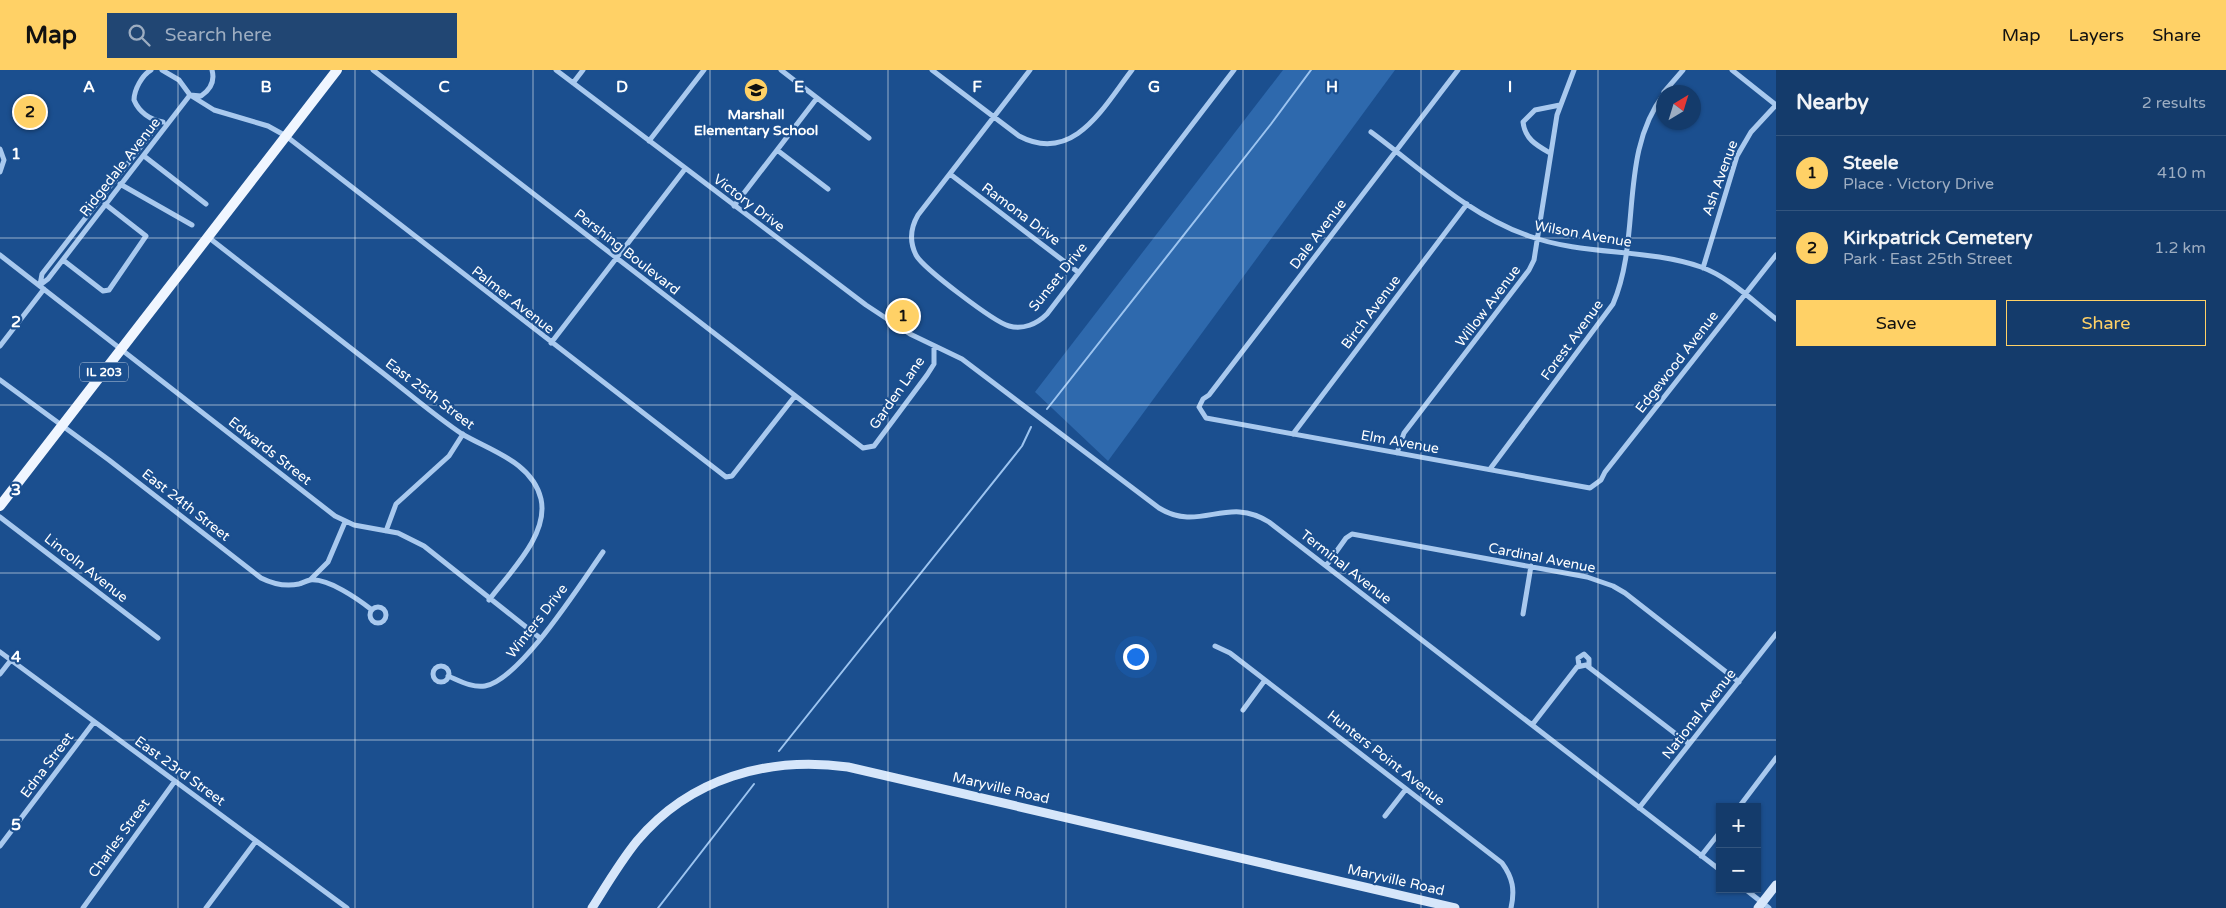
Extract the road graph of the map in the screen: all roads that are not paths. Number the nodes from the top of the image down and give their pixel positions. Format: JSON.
{"nodes":[{"id":1,"x":151,"y":70,"type":"edge"},
{"id":2,"x":162,"y":70,"type":"edge"},
{"id":3,"x":212,"y":70,"type":"edge"},
{"id":4,"x":337,"y":70,"type":"edge"},
{"id":5,"x":373,"y":70,"type":"edge"},
{"id":6,"x":556,"y":70,"type":"edge"},
{"id":7,"x":583,"y":70,"type":"edge"},
{"id":8,"x":704,"y":70,"type":"edge"},
{"id":9,"x":781,"y":70,"type":"edge"},
{"id":10,"x":932,"y":70,"type":"edge"},
{"id":11,"x":1030,"y":70,"type":"edge"},
{"id":12,"x":1132,"y":70,"type":"edge"},
{"id":13,"x":1234,"y":70,"type":"edge"},
{"id":14,"x":1458,"y":70,"type":"edge"},
{"id":15,"x":1574,"y":70,"type":"edge"},
{"id":16,"x":1683,"y":70,"type":"edge"},
{"id":17,"x":1732,"y":70,"type":"edge"},
{"id":18,"x":573,"y":83,"type":"junction"},
{"id":19,"x":1671,"y":85,"type":"edge"},
{"id":20,"x":190,"y":95,"type":"junction"},
{"id":21,"x":817,"y":98,"type":"junction"},
{"id":22,"x":1560,"y":104,"type":"junction"},
{"id":23,"x":1776,"y":105,"type":"edge"},
{"id":24,"x":1656,"y":106,"type":"edge"},
{"id":25,"x":994,"y":117,"type":"junction"},
{"id":26,"x":170,"y":120,"type":"junction"},
{"id":27,"x":160,"y":122,"type":"junction"},
{"id":28,"x":1371,"y":132,"type":"dead end"},
{"id":29,"x":286,"y":136,"type":"junction"},
{"id":30,"x":869,"y":138,"type":"dead end"},
{"id":31,"x":649,"y":141,"type":"junction"},
{"id":32,"x":0,"y":149,"type":"edge"},
{"id":33,"x":777,"y":150,"type":"junction"},
{"id":34,"x":1396,"y":150,"type":"junction"},
{"id":35,"x":1550,"y":153,"type":"junction"},
{"id":36,"x":144,"y":156,"type":"junction"},
{"id":37,"x":685,"y":169,"type":"junction"},
{"id":38,"x":0,"y":172,"type":"edge"},
{"id":39,"x":950,"y":174,"type":"junction"},
{"id":40,"x":120,"y":184,"type":"junction"},
{"id":41,"x":828,"y":189,"type":"dead end"},
{"id":42,"x":105,"y":204,"type":"junction"},
{"id":43,"x":206,"y":204,"type":"dead end"},
{"id":44,"x":1467,"y":204,"type":"junction"},
{"id":45,"x":734,"y":206,"type":"junction"},
{"id":46,"x":192,"y":225,"type":"dead end"},
{"id":47,"x":208,"y":237,"type":"junction"},
{"id":48,"x":1538,"y":239,"type":"junction"},
{"id":49,"x":1626,"y":253,"type":"junction"},
{"id":50,"x":0,"y":255,"type":"edge"},
{"id":51,"x":1776,"y":255,"type":"edge"},
{"id":52,"x":616,"y":258,"type":"junction"},
{"id":53,"x":62,"y":260,"type":"junction"},
{"id":54,"x":1703,"y":268,"type":"junction"},
{"id":55,"x":1078,"y":272,"type":"junction"},
{"id":56,"x":42,"y":287,"type":"junction"},
{"id":57,"x":1745,"y":294,"type":"junction"},
{"id":58,"x":1776,"y":319,"type":"edge"},
{"id":59,"x":551,"y":343,"type":"junction"},
{"id":60,"x":0,"y":346,"type":"edge"},
{"id":61,"x":934,"y":346,"type":"junction"},
{"id":62,"x":121,"y":350,"type":"junction"},
{"id":63,"x":0,"y":380,"type":"edge"},
{"id":64,"x":795,"y":396,"type":"junction"},
{"id":65,"x":1200,"y":411,"type":"joint"},
{"id":66,"x":62,"y":426,"type":"junction"},
{"id":67,"x":463,"y":434,"type":"junction"},
{"id":68,"x":1293,"y":434,"type":"junction"},
{"id":69,"x":868,"y":449,"type":"joint"},
{"id":70,"x":1397,"y":453,"type":"junction"},
{"id":71,"x":1490,"y":469,"type":"junction"},
{"id":72,"x":1597,"y":484,"type":"joint"},
{"id":73,"x":0,"y":505,"type":"edge"},
{"id":74,"x":0,"y":517,"type":"edge"},
{"id":75,"x":345,"y":522,"type":"junction"},
{"id":76,"x":386,"y":531,"type":"junction"},
{"id":77,"x":603,"y":552,"type":"dead end"},
{"id":78,"x":1326,"y":566,"type":"junction"},
{"id":79,"x":1531,"y":566,"type":"junction"},
{"id":80,"x":310,"y":580,"type":"junction"},
{"id":81,"x":489,"y":600,"type":"junction"},
{"id":82,"x":372,"y":610,"type":"dead end"},
{"id":83,"x":1523,"y":614,"type":"dead end"},
{"id":84,"x":1776,"y":634,"type":"edge"},
{"id":85,"x":158,"y":638,"type":"dead end"},
{"id":86,"x":540,"y":638,"type":"junction"},
{"id":87,"x":1215,"y":646,"type":"dead end"},
{"id":88,"x":0,"y":652,"type":"edge"},
{"id":89,"x":10,"y":660,"type":"junction"},
{"id":90,"x":1579,"y":666,"type":"junction"},
{"id":91,"x":1589,"y":667,"type":"junction"},
{"id":92,"x":0,"y":674,"type":"edge"},
{"id":93,"x":448,"y":676,"type":"dead end"},
{"id":94,"x":1265,"y":680,"type":"junction"},
{"id":95,"x":1739,"y":682,"type":"junction"},
{"id":96,"x":1243,"y":710,"type":"dead end"},
{"id":97,"x":94,"y":722,"type":"junction"},
{"id":98,"x":1532,"y":725,"type":"junction"},
{"id":99,"x":1689,"y":744,"type":"junction"},
{"id":100,"x":1776,"y":758,"type":"edge"},
{"id":101,"x":174,"y":782,"type":"junction"},
{"id":102,"x":1406,"y":789,"type":"junction"},
{"id":103,"x":1742,"y":803,"type":"edge"},
{"id":104,"x":1639,"y":808,"type":"junction"},
{"id":105,"x":1385,"y":816,"type":"dead end"},
{"id":106,"x":1716,"y":837,"type":"edge"},
{"id":107,"x":256,"y":841,"type":"junction"},
{"id":108,"x":0,"y":846,"type":"edge"},
{"id":109,"x":1702,"y":856,"type":"junction"},
{"id":110,"x":1716,"y":867,"type":"edge"},
{"id":111,"x":1776,"y":885,"type":"edge"},
{"id":112,"x":1749,"y":893,"type":"edge"},
{"id":113,"x":1763,"y":906,"type":"edge"},
{"id":114,"x":83,"y":908,"type":"edge"},
{"id":115,"x":206,"y":908,"type":"edge"},
{"id":116,"x":347,"y":908,"type":"edge"},
{"id":117,"x":592,"y":908,"type":"edge"},
{"id":118,"x":1455,"y":908,"type":"edge"},
{"id":119,"x":1512,"y":908,"type":"edge"}],
"edges":[{"from":1,"to":27,"type":"street"},
{"from":2,"to":20,"type":"street","name":"Palmer Avenue"},
{"from":3,"to":20,"type":"street","name":"Ridgedale Avenue"},
{"from":4,"to":29,"type":"main road","number":"IL 203"},
{"from":5,"to":52,"type":"street","name":"Pershing Boulevard"},
{"from":6,"to":18,"type":"street","name":"Victory Drive"},
{"from":7,"to":18,"type":"street"},
{"from":8,"to":31,"type":"street"},
{"from":9,"to":21,"type":"street"},
{"from":10,"to":25,"type":"street"},
{"from":11,"to":25,"type":"street","name":"Sunset Drive"},
{"from":12,"to":25,"type":"street"},
{"from":13,"to":55,"type":"street","name":"Sunset Drive"},
{"from":14,"to":34,"type":"street","name":"Dale Avenue"},
{"from":15,"to":22,"type":"street","name":"Willow Avenue"},
{"from":16,"to":19,"type":"street","name":"Forest Avenue"},
{"from":17,"to":23,"type":"street"},
{"from":18,"to":31,"type":"street","name":"Victory Drive"},
{"from":20,"to":26,"type":"street","name":"Ridgedale Avenue"},
{"from":20,"to":29,"type":"street","name":"Palmer Avenue"},
{"from":21,"to":30,"type":"street"},
{"from":21,"to":33,"type":"street"},
{"from":22,"to":35,"type":"street","name":"Willow Avenue"},
{"from":22,"to":35,"type":"street"},
{"from":23,"to":54,"type":"street","name":"Ash Avenue"},
{"from":24,"to":49,"type":"street","name":"Forest Avenue"},
{"from":25,"to":39,"type":"street","name":"Sunset Drive"},
{"from":26,"to":27,"type":"street"},
{"from":26,"to":36,"type":"street","name":"Ridgedale Avenue"},
{"from":27,"to":56,"type":"street"},
{"from":28,"to":34,"type":"street","name":"Wilson Avenue"},
{"from":29,"to":47,"type":"main road","number":"IL 203"},
{"from":29,"to":59,"type":"street","name":"Palmer Avenue"},
{"from":31,"to":37,"type":"street","name":"Victory Drive"},
{"from":32,"to":38,"type":"street"},
{"from":33,"to":41,"type":"street"},
{"from":33,"to":45,"type":"street"},
{"from":34,"to":44,"type":"street","name":"Wilson Avenue"},
{"from":34,"to":65,"type":"street","name":"Dale Avenue"},
{"from":35,"to":48,"type":"street","name":"Willow Avenue"},
{"from":36,"to":40,"type":"street","name":"Ridgedale Avenue"},
{"from":36,"to":43,"type":"street"},
{"from":37,"to":45,"type":"street","name":"Victory Drive"},
{"from":37,"to":52,"type":"street"},
{"from":39,"to":55,"type":"street","name":"Ramona Drive"},
{"from":39,"to":55,"type":"street","name":"Sunset Drive"},
{"from":40,"to":42,"type":"street","name":"Ridgedale Avenue"},
{"from":40,"to":46,"type":"street"},
{"from":42,"to":53,"type":"street","name":"Ridgedale Avenue"},
{"from":42,"to":53,"type":"street"},
{"from":44,"to":48,"type":"street","name":"Wilson Avenue"},
{"from":44,"to":68,"type":"street","name":"Birch Avenue"},
{"from":45,"to":61,"type":"street","name":"Victory Drive"},
{"from":47,"to":62,"type":"main road","number":"IL 203"},
{"from":47,"to":67,"type":"street","name":"East 25th Street"},
{"from":48,"to":49,"type":"street","name":"Wilson Avenue"},
{"from":48,"to":70,"type":"street","name":"Willow Avenue"},
{"from":49,"to":54,"type":"street","name":"Wilson Avenue"},
{"from":49,"to":71,"type":"street","name":"Forest Avenue"},
{"from":50,"to":56,"type":"street","name":"Edwards Street"},
{"from":51,"to":57,"type":"street","name":"Edgewood Avenue"},
{"from":52,"to":59,"type":"street"},
{"from":52,"to":64,"type":"street","name":"Pershing Boulevard"},
{"from":53,"to":56,"type":"street","name":"Ridgedale Avenue"},
{"from":54,"to":57,"type":"street","name":"Wilson Avenue"},
{"from":56,"to":60,"type":"street","name":"Ridgedale Avenue"},
{"from":56,"to":62,"type":"street","name":"Edwards Street"},
{"from":57,"to":58,"type":"street","name":"Wilson Avenue"},
{"from":57,"to":72,"type":"street","name":"Edgewood Avenue"},
{"from":59,"to":64,"type":"street","name":"Palmer Avenue"},
{"from":61,"to":69,"type":"street","name":"Garden Lane"},
{"from":61,"to":78,"type":"street","name":"Terminal Avenue"},
{"from":62,"to":66,"type":"main road","number":"IL 203"},
{"from":62,"to":75,"type":"street","name":"Edwards Street"},
{"from":63,"to":66,"type":"street","name":"East 24th Street"},
{"from":64,"to":69,"type":"street","name":"Pershing Boulevard"},
{"from":65,"to":68,"type":"street","name":"Elm Avenue"},
{"from":66,"to":73,"type":"main road","number":"IL 203"},
{"from":66,"to":80,"type":"street","name":"East 24th Street"},
{"from":67,"to":76,"type":"street"},
{"from":67,"to":81,"type":"street","name":"East 25th Street"},
{"from":68,"to":70,"type":"street","name":"Elm Avenue"},
{"from":70,"to":71,"type":"street","name":"Elm Avenue"},
{"from":71,"to":72,"type":"street","name":"Elm Avenue"},
{"from":74,"to":85,"type":"street","name":"Lincoln Avenue"},
{"from":75,"to":76,"type":"street","name":"Edwards Street"},
{"from":75,"to":80,"type":"street"},
{"from":76,"to":81,"type":"street","name":"Edwards Street"},
{"from":77,"to":86,"type":"street","name":"Winters Drive"},
{"from":78,"to":79,"type":"street","name":"Cardinal Avenue"},
{"from":78,"to":98,"type":"street","name":"Terminal Avenue"},
{"from":79,"to":83,"type":"street"},
{"from":79,"to":95,"type":"street","name":"Cardinal Avenue"},
{"from":80,"to":82,"type":"street","name":"East 24th Street"},
{"from":81,"to":86,"type":"street","name":"Edwards Street"},
{"from":84,"to":95,"type":"street","name":"National Avenue"},
{"from":86,"to":93,"type":"street","name":"Winters Drive"},
{"from":87,"to":94,"type":"street","name":"Hunters Point Avenue"},
{"from":88,"to":89,"type":"street","name":"East 23rd Street"},
{"from":89,"to":92,"type":"street"},
{"from":89,"to":97,"type":"street","name":"East 23rd Street"},
{"from":90,"to":91,"type":"street"},
{"from":90,"to":91,"type":"street"},
{"from":90,"to":98,"type":"street"},
{"from":91,"to":99,"type":"street"},
{"from":94,"to":96,"type":"street"},
{"from":94,"to":102,"type":"street","name":"Hunters Point Avenue"},
{"from":95,"to":99,"type":"street","name":"National Avenue"},
{"from":97,"to":101,"type":"street","name":"East 23rd Street"},
{"from":97,"to":108,"type":"street","name":"Edna Street"},
{"from":98,"to":104,"type":"street","name":"Terminal Avenue"},
{"from":99,"to":104,"type":"street","name":"National Avenue"},
{"from":100,"to":103,"type":"street"},
{"from":101,"to":107,"type":"street","name":"East 23rd Street"},
{"from":101,"to":114,"type":"street","name":"Charles Street"},
{"from":102,"to":105,"type":"street"},
{"from":102,"to":119,"type":"street","name":"Hunters Point Avenue"},
{"from":104,"to":109,"type":"street","name":"Terminal Avenue"},
{"from":106,"to":109,"type":"street"},
{"from":107,"to":115,"type":"street"},
{"from":107,"to":116,"type":"street","name":"East 23rd Street"},
{"from":109,"to":110,"type":"street","name":"Terminal Avenue"},
{"from":111,"to":113,"type":"main road"},
{"from":112,"to":113,"type":"street"},
{"from":117,"to":118,"type":"main road","name":"Maryville Road"}]}
